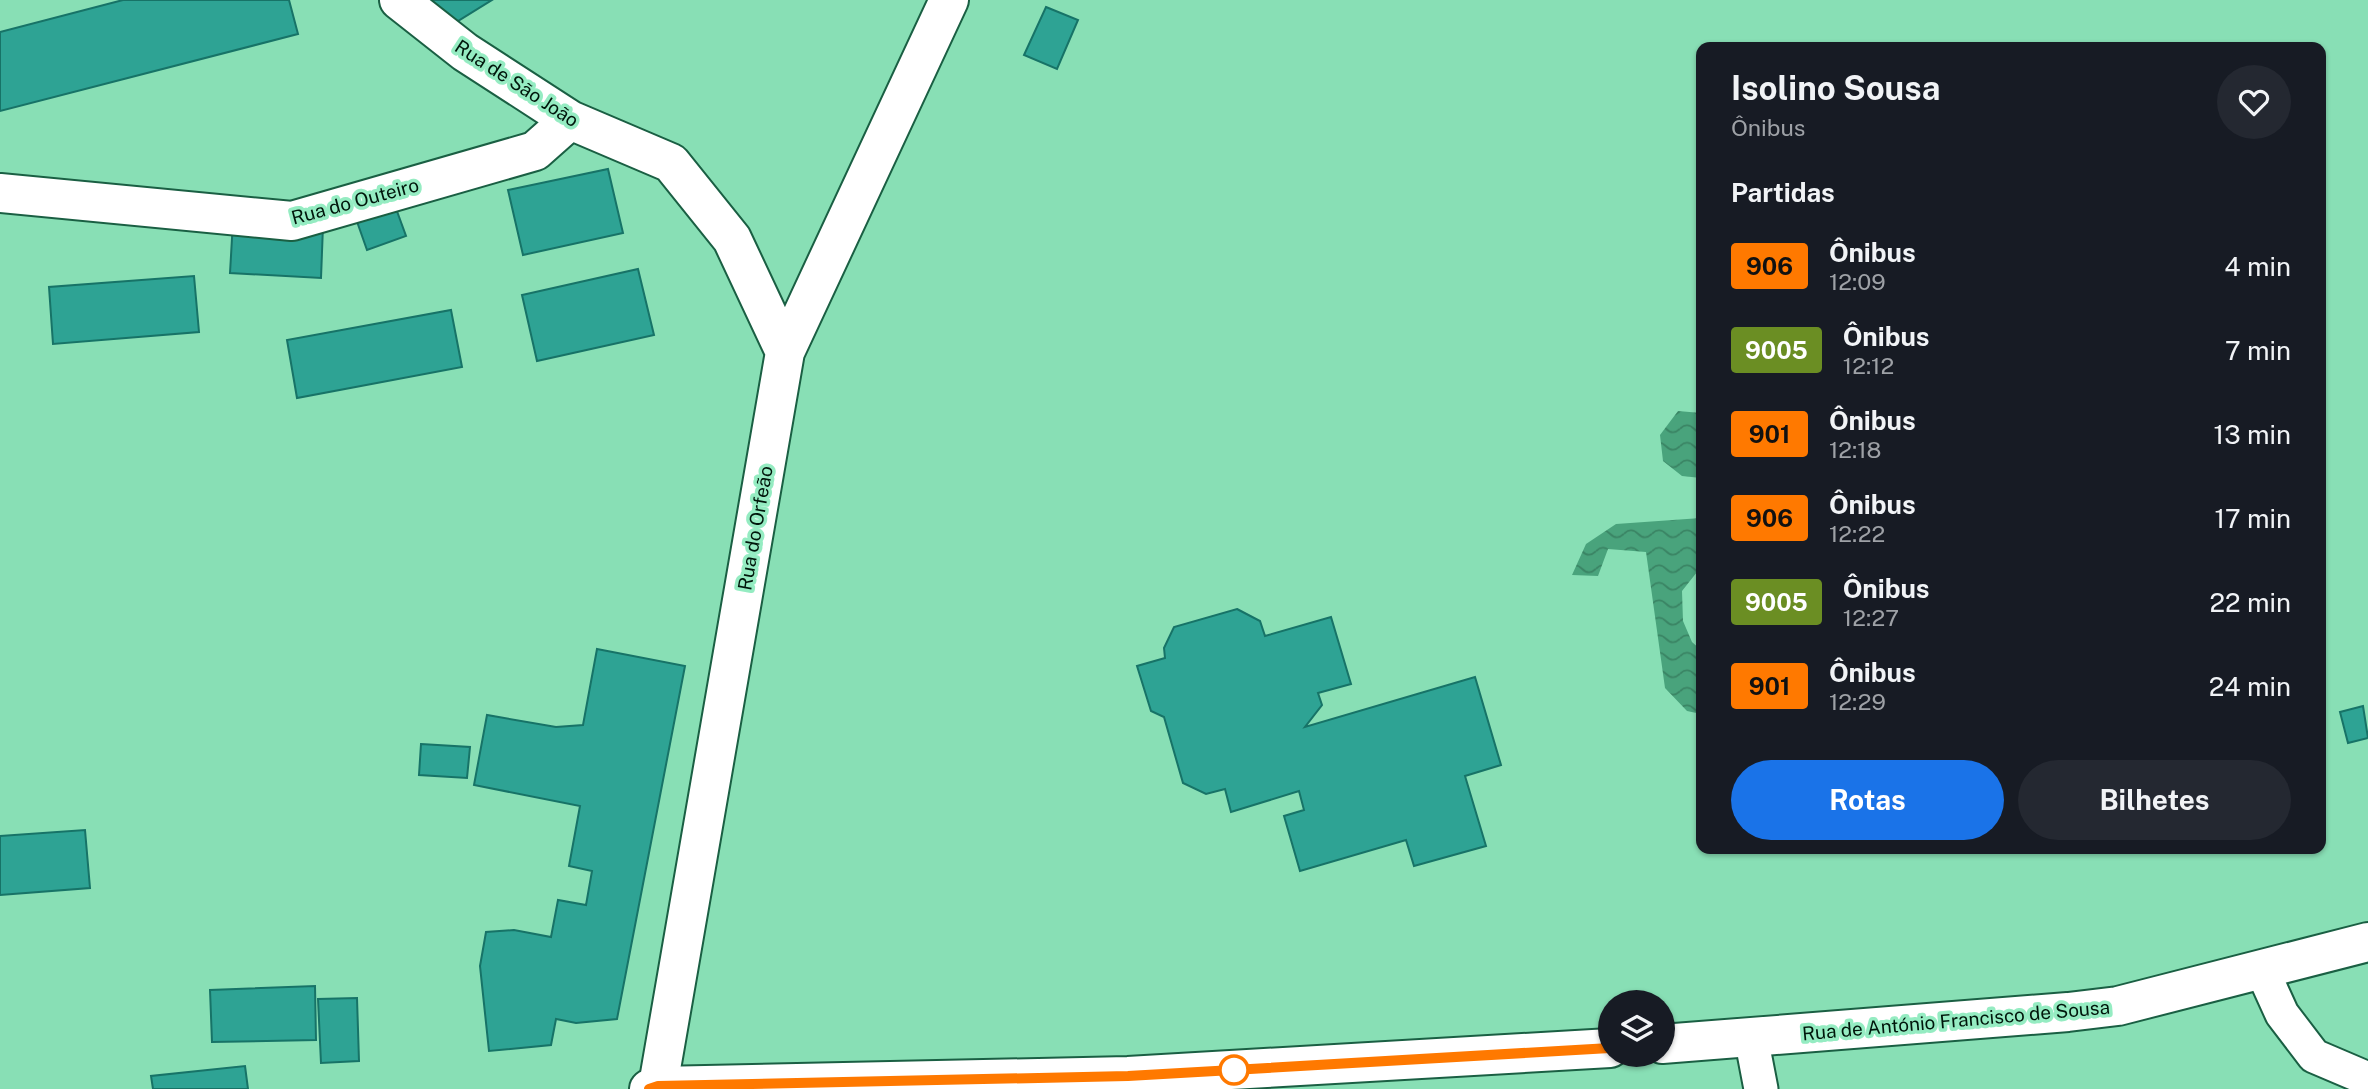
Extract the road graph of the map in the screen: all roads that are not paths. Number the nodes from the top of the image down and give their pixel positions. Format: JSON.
{"nodes":[{"id":1,"x":399,"y":0,"type":"edge"},
{"id":2,"x":949,"y":0,"type":"edge"},
{"id":3,"x":570,"y":120,"type":"junction"},
{"id":4,"x":0,"y":193,"type":"edge"},
{"id":5,"x":785,"y":352,"type":"junction"},
{"id":6,"x":2368,"y":942,"type":"edge"},
{"id":7,"x":2262,"y":970,"type":"junction"},
{"id":8,"x":1751,"y":1037,"type":"junction"},
{"id":9,"x":1675,"y":1043,"type":"edge"},
{"id":10,"x":1598,"y":1049,"type":"edge"},
{"id":11,"x":2368,"y":1079,"type":"edge"},
{"id":12,"x":1129,"y":1083,"type":"edge"},
{"id":13,"x":654,"y":1087,"type":"edge"},
{"id":14,"x":1761,"y":1089,"type":"edge"}],
"edges":[{"from":1,"to":3,"type":"street","name":"Rua de São João"},
{"from":2,"to":5,"type":"street","name":"Rua do Orfeão"},
{"from":3,"to":4,"type":"street","name":"Rua do Outeiro"},
{"from":3,"to":5,"type":"street","name":"Rua de São João"},
{"from":5,"to":13,"type":"street","name":"Rua do Orfeão"},
{"from":6,"to":7,"type":"street","name":"Rua de António Francisco de Sousa"},
{"from":7,"to":8,"type":"street","name":"Rua de António Francisco de Sousa"},
{"from":7,"to":11,"type":"lane"},
{"from":8,"to":9,"type":"street","name":"Rua de António Francisco de Sousa"},
{"from":8,"to":14,"type":"lane"},
{"from":10,"to":12,"type":"street"},
{"from":12,"to":13,"type":"street"}]}
